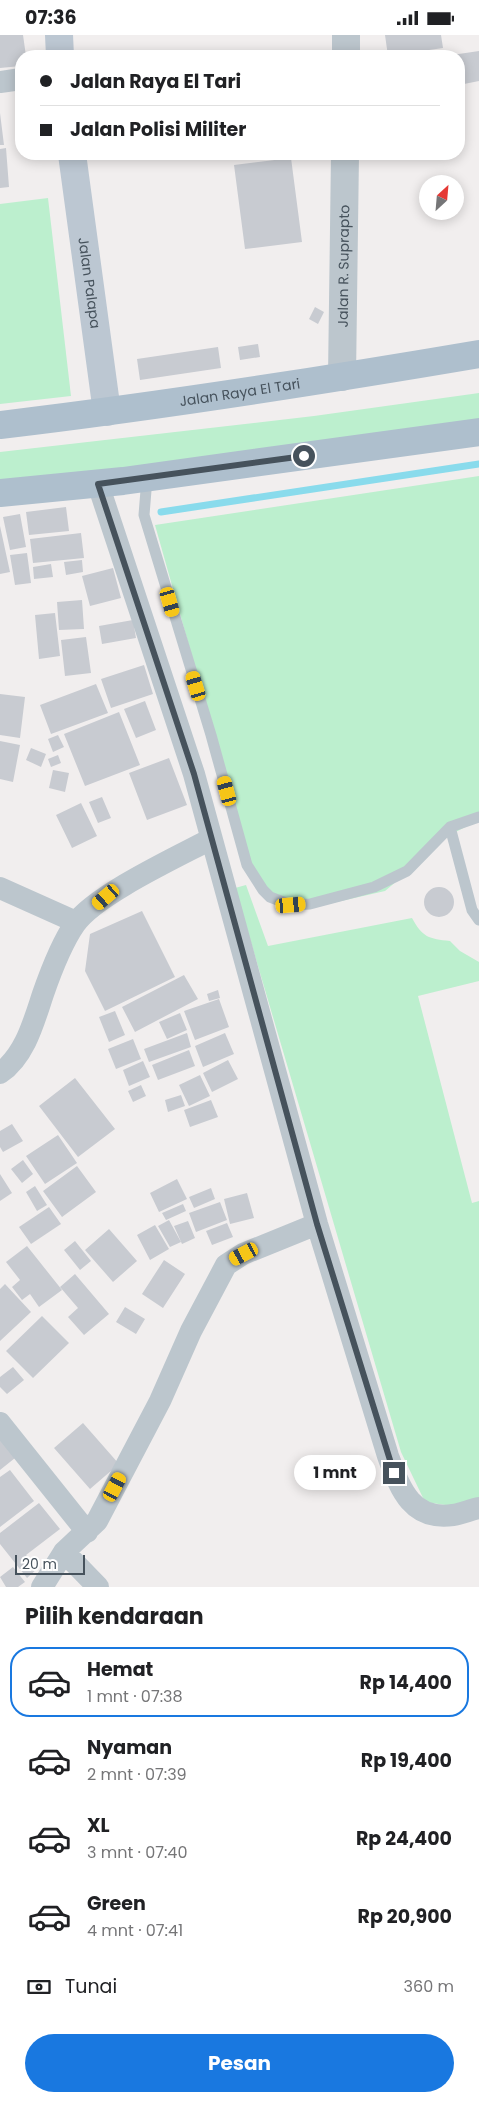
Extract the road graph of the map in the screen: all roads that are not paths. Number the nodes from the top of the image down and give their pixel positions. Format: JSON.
{"nodes":[{"id":1,"x":59,"y":35,"type":"edge"},
{"id":2,"x":346,"y":35,"type":"edge"},
{"id":3,"x":60,"y":50,"type":"edge"},
{"id":4,"x":346,"y":50,"type":"edge"},
{"id":5,"x":15,"y":80,"type":"edge"},
{"id":6,"x":0,"y":81,"type":"edge"},
{"id":7,"x":73,"y":160,"type":"edge"},
{"id":8,"x":345,"y":160,"type":"edge"},
{"id":9,"x":479,"y":355,"type":"edge"},
{"id":10,"x":342,"y":377,"type":"junction"},
{"id":11,"x":107,"y":412,"type":"junction"},
{"id":12,"x":0,"y":425,"type":"edge"},
{"id":13,"x":479,"y":432,"type":"edge"},
{"id":14,"x":148,"y":477,"type":"junction"},
{"id":15,"x":98,"y":484,"type":"junction"},
{"id":16,"x":0,"y":493,"type":"edge"},
{"id":17,"x":479,"y":817,"type":"edge"},
{"id":18,"x":450,"y":827,"type":"junction"},
{"id":19,"x":210,"y":839,"type":"junction"},
{"id":20,"x":0,"y":888,"type":"edge"},
{"id":21,"x":479,"y":920,"type":"edge"},
{"id":22,"x":76,"y":922,"type":"junction"},
{"id":23,"x":0,"y":1073,"type":"edge"},
{"id":24,"x":317,"y":1224,"type":"junction"},
{"id":25,"x":0,"y":1423,"type":"edge"},
{"id":26,"x":479,"y":1508,"type":"edge"},
{"id":27,"x":87,"y":1532,"type":"junction"},
{"id":28,"x":64,"y":1553,"type":"junction"},
{"id":29,"x":42,"y":1587,"type":"edge"},
{"id":30,"x":98,"y":1587,"type":"edge"}],
"edges":[{"from":1,"to":3,"type":"main road"},
{"from":2,"to":4,"type":"street"},
{"from":5,"to":6,"type":"street"},
{"from":7,"to":11,"type":"main road","name":"Jalan Palapa"},
{"from":8,"to":10,"type":"street","name":"Jalan R. Suprapto"},
{"from":9,"to":10,"type":"main road","name":"Jalan Raya El Tari"},
{"from":10,"to":11,"type":"main road","name":"Jalan Raya El Tari"},
{"from":11,"to":12,"type":"main road","name":"Jalan Raya El Tari"},
{"from":13,"to":14,"type":"main road"},
{"from":14,"to":15,"type":"main road"},
{"from":14,"to":18,"type":"lane"},
{"from":15,"to":16,"type":"main road"},
{"from":15,"to":19,"type":"street"},
{"from":17,"to":18,"type":"lane"},
{"from":18,"to":21,"type":"lane"},
{"from":19,"to":22,"type":"street"},
{"from":19,"to":24,"type":"street"},
{"from":20,"to":22,"type":"street"},
{"from":22,"to":23,"type":"street"},
{"from":24,"to":26,"type":"street"},
{"from":24,"to":27,"type":"street"},
{"from":25,"to":27,"type":"street"},
{"from":27,"to":28,"type":"street"},
{"from":28,"to":29,"type":"street"},
{"from":28,"to":30,"type":"street"}]}
